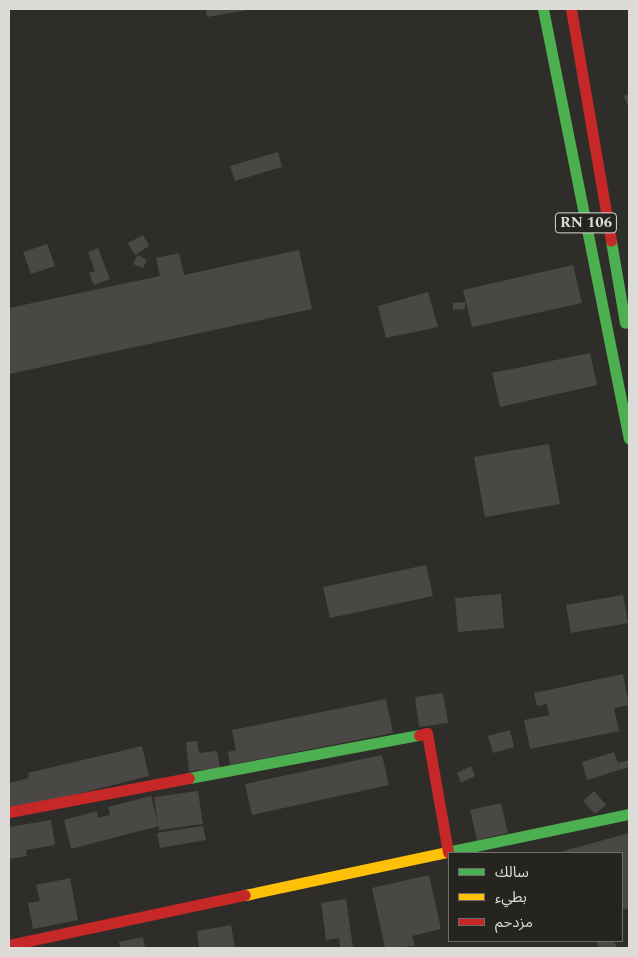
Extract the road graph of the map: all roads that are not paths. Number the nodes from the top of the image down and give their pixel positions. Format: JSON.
{"nodes":[{"id":1,"x":543,"y":9,"type":"edge"},
{"id":2,"x":571,"y":9,"type":"edge"},
{"id":3,"x":628,"y":338,"type":"dead end"},
{"id":4,"x":629,"y":438,"type":"edge"},
{"id":5,"x":9,"y":812,"type":"edge"},
{"id":6,"x":629,"y":814,"type":"edge"},
{"id":7,"x":448,"y":852,"type":"junction"},
{"id":8,"x":9,"y":945,"type":"edge"}],
"edges":[{"from":1,"to":4,"type":"street","number":"RN 106"},
{"from":2,"to":3,"type":"street","number":"RN 106"},
{"from":5,"to":7,"type":"street"},
{"from":6,"to":7,"type":"street"},
{"from":7,"to":8,"type":"street"}]}
